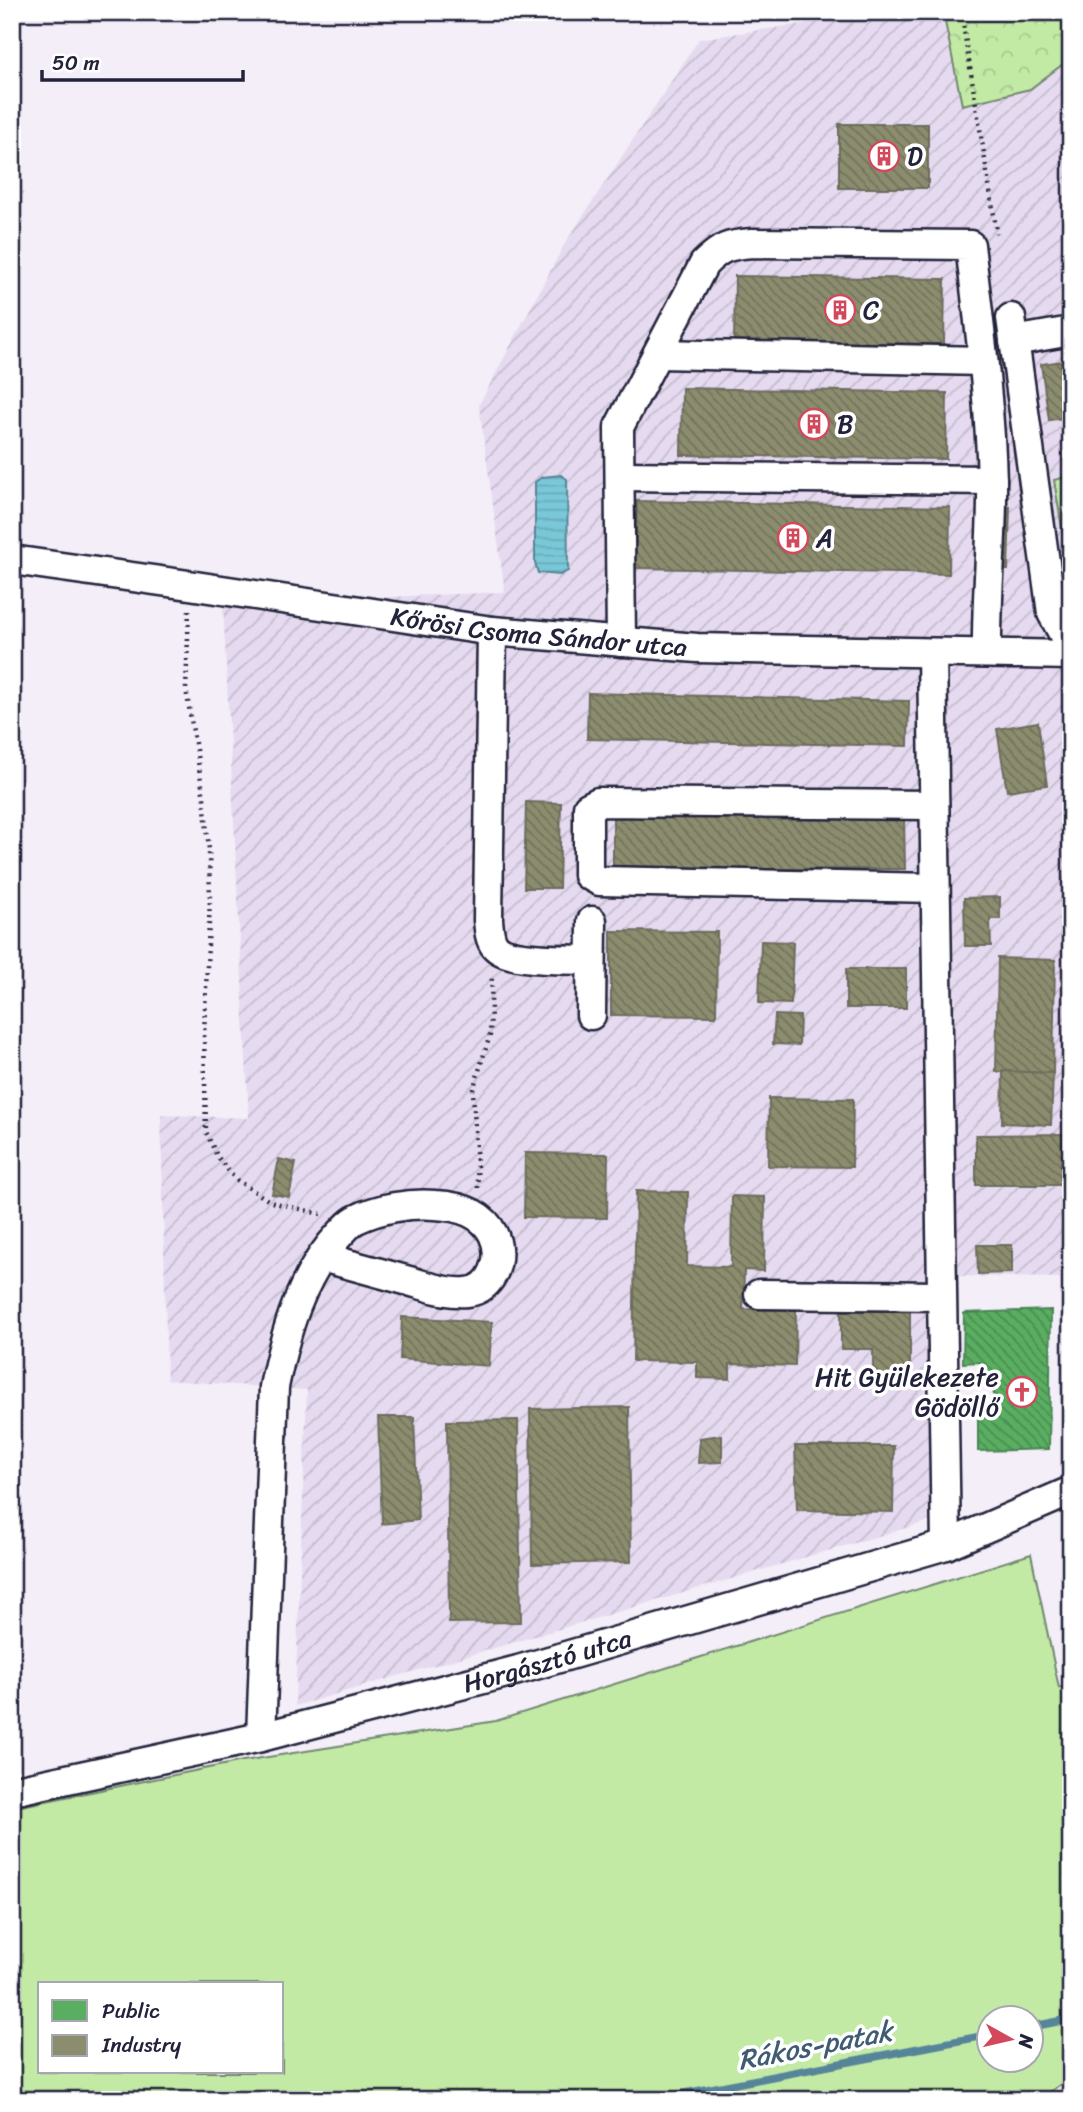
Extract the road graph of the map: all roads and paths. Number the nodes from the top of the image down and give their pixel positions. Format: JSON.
{"nodes":[{"id":1,"x":961,"y":12,"type":"edge"},
{"id":2,"x":998,"y":241,"type":"dead end"},
{"id":3,"x":1071,"y":331,"type":"edge"},
{"id":4,"x":658,"y":354,"type":"junction"},
{"id":5,"x":983,"y":361,"type":"junction"},
{"id":6,"x":620,"y":476,"type":"junction"},
{"id":7,"x":992,"y":480,"type":"junction"},
{"id":8,"x":12,"y":561,"type":"edge"},
{"id":9,"x":189,"y":585,"type":"junction"},
{"id":10,"x":492,"y":631,"type":"junction"},
{"id":11,"x":621,"y":642,"type":"junction"},
{"id":12,"x":1071,"y":643,"type":"edge"},
{"id":13,"x":987,"y":653,"type":"junction"},
{"id":14,"x":932,"y":654,"type":"junction"},
{"id":15,"x":1071,"y":656,"type":"edge"},
{"id":16,"x":934,"y":805,"type":"junction"},
{"id":17,"x":935,"y":888,"type":"junction"},
{"id":18,"x":592,"y":921,"type":"dead end"},
{"id":19,"x":493,"y":943,"type":"junction"},
{"id":20,"x":591,"y":960,"type":"junction"},
{"id":21,"x":591,"y":1015,"type":"dead end"},
{"id":22,"x":480,"y":1217,"type":"junction"},
{"id":23,"x":354,"y":1220,"type":"junction"},
{"id":24,"x":322,"y":1257,"type":"junction"},
{"id":25,"x":759,"y":1294,"type":"dead end"},
{"id":26,"x":941,"y":1296,"type":"junction"},
{"id":27,"x":1071,"y":1490,"type":"edge"},
{"id":28,"x":946,"y":1545,"type":"junction"},
{"id":29,"x":261,"y":1737,"type":"junction"},
{"id":30,"x":12,"y":1791,"type":"edge"}],
"edges":[{"from":1,"to":2,"type":"path"},
{"from":3,"to":12,"type":"street"},
{"from":4,"to":5,"type":"street"},
{"from":4,"to":5,"type":"street"},
{"from":4,"to":6,"type":"street"},
{"from":5,"to":7,"type":"street"},
{"from":6,"to":7,"type":"street"},
{"from":6,"to":11,"type":"street"},
{"from":7,"to":13,"type":"street"},
{"from":8,"to":9,"type":"street","name":"Kőrösi Csoma Sándor utca"},
{"from":9,"to":10,"type":"street","name":"Kőrösi Csoma Sándor utca"},
{"from":9,"to":23,"type":"path"},
{"from":10,"to":11,"type":"street","name":"Kőrösi Csoma Sándor utca"},
{"from":10,"to":19,"type":"street"},
{"from":11,"to":14,"type":"street","name":"Kőrösi Csoma Sándor utca"},
{"from":13,"to":14,"type":"street","name":"Kőrösi Csoma Sándor utca"},
{"from":13,"to":15,"type":"street","name":"Kőrösi Csoma Sándor utca"},
{"from":14,"to":16,"type":"street"},
{"from":16,"to":17,"type":"street"},
{"from":16,"to":17,"type":"street"},
{"from":17,"to":26,"type":"street"},
{"from":18,"to":20,"type":"street"},
{"from":19,"to":20,"type":"street"},
{"from":19,"to":22,"type":"path"},
{"from":20,"to":21,"type":"street"},
{"from":22,"to":23,"type":"street"},
{"from":22,"to":24,"type":"street"},
{"from":23,"to":24,"type":"street"},
{"from":24,"to":29,"type":"street"},
{"from":25,"to":26,"type":"street"},
{"from":26,"to":28,"type":"street"},
{"from":27,"to":28,"type":"street","name":"Horgásztó utca"},
{"from":28,"to":29,"type":"street","name":"Horgásztó utca"},
{"from":29,"to":30,"type":"street","name":"Horgásztó utca"}]}
